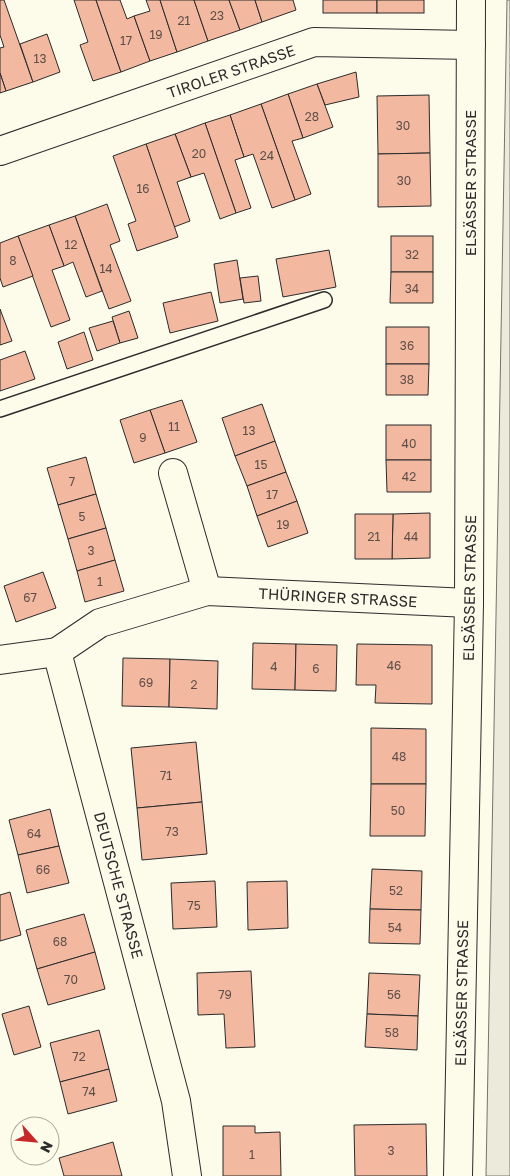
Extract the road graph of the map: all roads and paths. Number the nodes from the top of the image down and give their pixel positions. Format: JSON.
{"nodes":[{"id":1,"x":471,"y":0,"type":"edge"},
{"id":2,"x":471,"y":45,"type":"junction"},
{"id":3,"x":0,"y":151,"type":"edge"},
{"id":4,"x":324,"y":300,"type":"dead end"},
{"id":5,"x":0,"y":409,"type":"edge"},
{"id":6,"x":173,"y":472,"type":"dead end"},
{"id":7,"x":207,"y":591,"type":"junction"},
{"id":8,"x":469,"y":603,"type":"junction"},
{"id":9,"x":57,"y":652,"type":"junction"},
{"id":10,"x":0,"y":660,"type":"edge"},
{"id":11,"x":187,"y":1176,"type":"edge"},
{"id":12,"x":458,"y":1176,"type":"edge"}],
"edges":[{"from":1,"to":2,"type":"street","name":"ELSÄSSER STRASSE"},
{"from":2,"to":3,"type":"street","name":"TIROLER STRASSE"},
{"from":2,"to":8,"type":"street","name":"ELSÄSSER STRASSE"},
{"from":4,"to":5,"type":"lane"},
{"from":6,"to":7,"type":"street"},
{"from":7,"to":8,"type":"street","name":"THÜRINGER STRASSE"},
{"from":7,"to":9,"type":"street","name":"THÜRINGER STRASSE"},
{"from":8,"to":12,"type":"street","name":"ELSÄSSER STRASSE"},
{"from":9,"to":10,"type":"street"},
{"from":9,"to":11,"type":"street","name":"DEUTSCHE STRASSE"}]}
